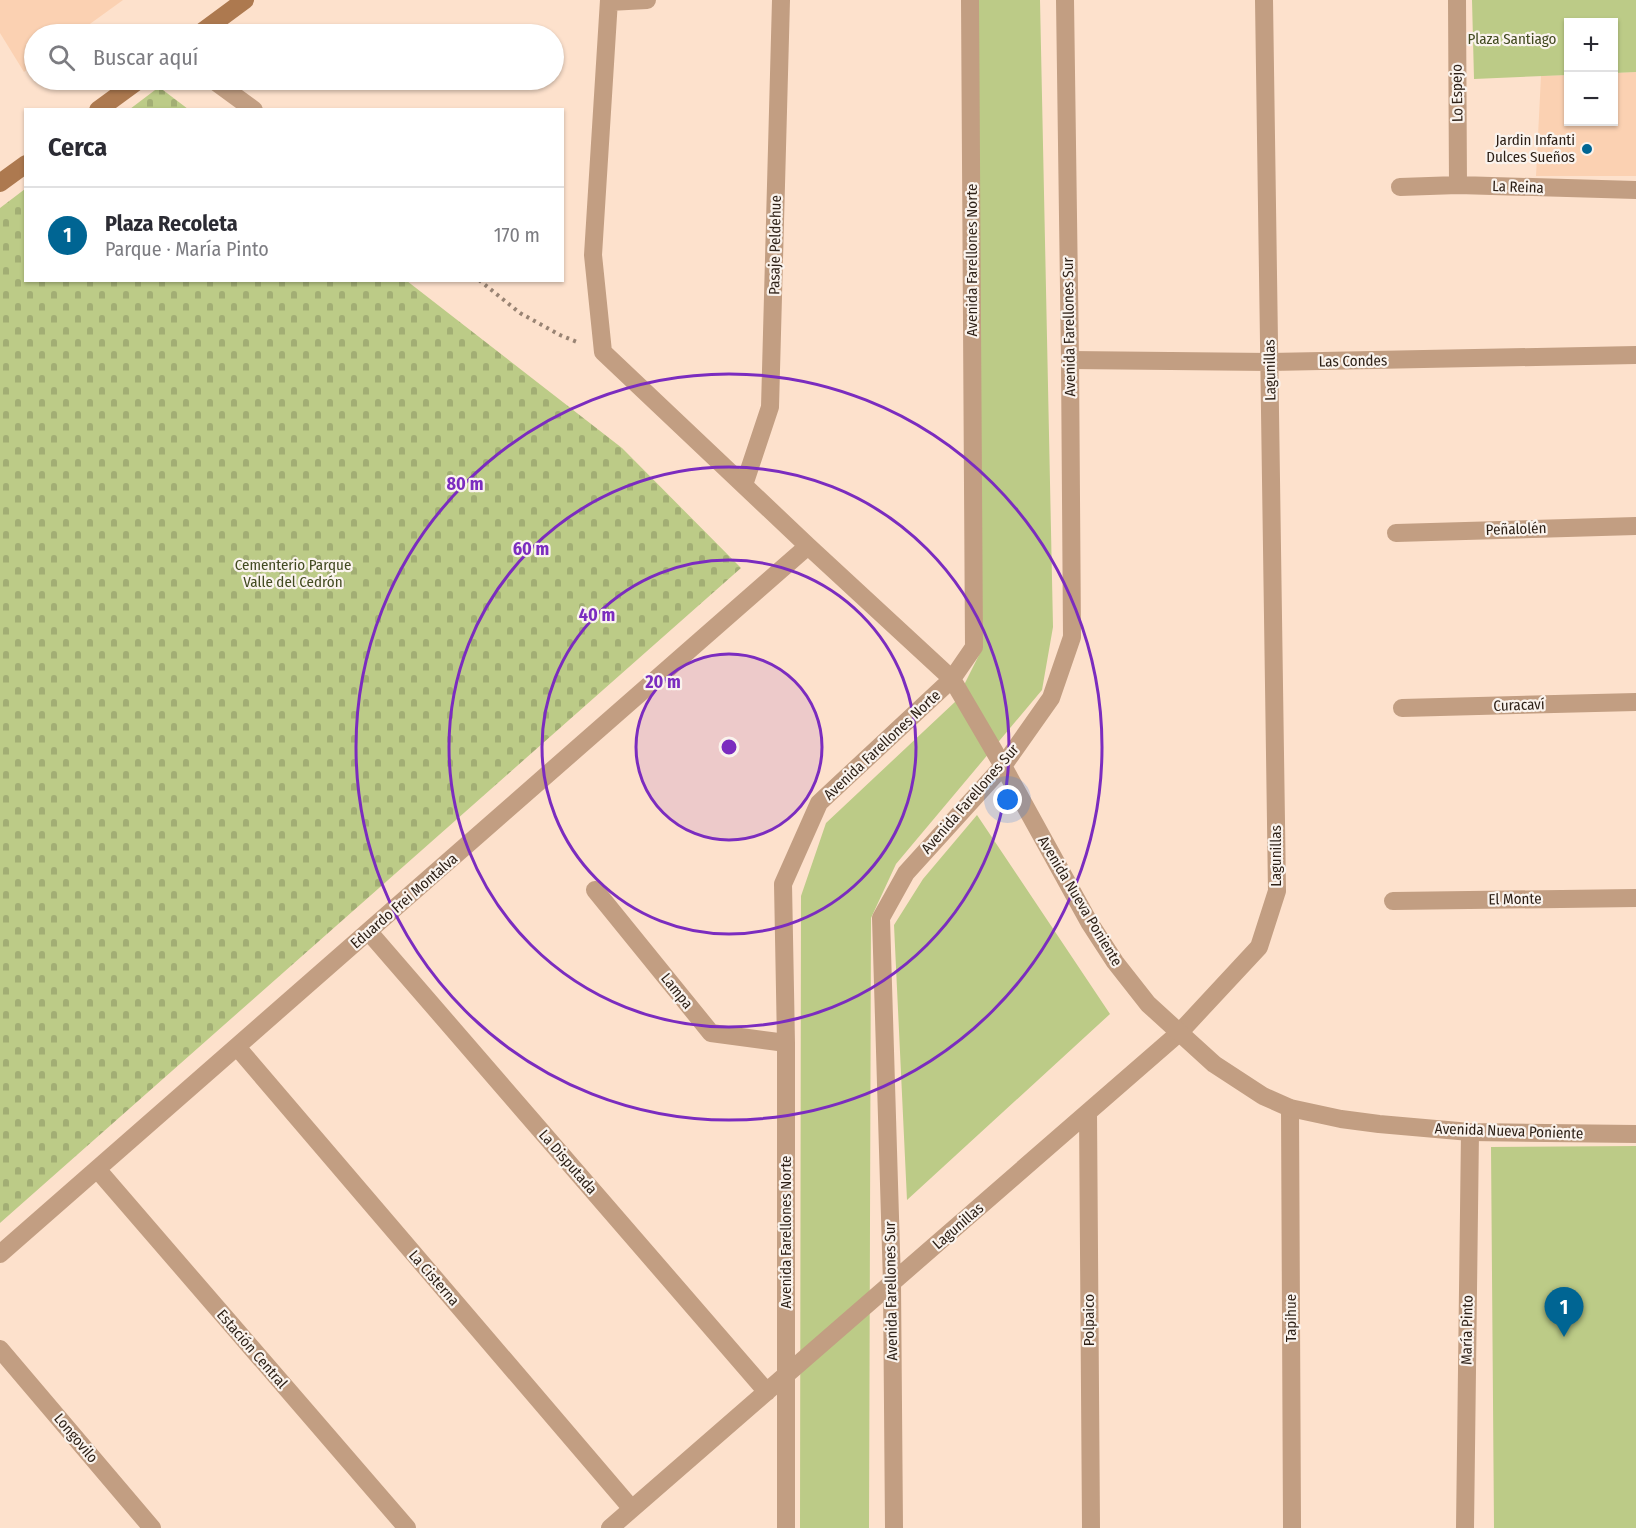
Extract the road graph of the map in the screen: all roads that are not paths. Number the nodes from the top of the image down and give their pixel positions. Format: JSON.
{"nodes":[{"id":1,"x":245,"y":0,"type":"edge"},
{"id":2,"x":647,"y":0,"type":"edge"},
{"id":3,"x":781,"y":0,"type":"edge"},
{"id":4,"x":970,"y":0,"type":"edge"},
{"id":5,"x":1065,"y":0,"type":"edge"},
{"id":6,"x":1264,"y":0,"type":"edge"},
{"id":7,"x":1456,"y":0,"type":"edge"},
{"id":8,"x":609,"y":1,"type":"edge"},
{"id":9,"x":213,"y":24,"type":"edge"},
{"id":10,"x":125,"y":90,"type":"edge"},
{"id":11,"x":227,"y":90,"type":"edge"},
{"id":12,"x":101,"y":108,"type":"edge"},
{"id":13,"x":251,"y":108,"type":"edge"},
{"id":14,"x":24,"y":165,"type":"edge"},
{"id":15,"x":0,"y":183,"type":"edge"},
{"id":16,"x":1458,"y":185,"type":"junction"},
{"id":17,"x":1400,"y":187,"type":"dead end"},
{"id":18,"x":1636,"y":190,"type":"edge"},
{"id":19,"x":1636,"y":355,"type":"edge"},
{"id":20,"x":1070,"y":360,"type":"junction"},
{"id":21,"x":1270,"y":362,"type":"junction"},
{"id":22,"x":744,"y":484,"type":"junction"},
{"id":23,"x":1636,"y":526,"type":"edge"},
{"id":24,"x":1396,"y":532,"type":"dead end"},
{"id":25,"x":808,"y":546,"type":"junction"},
{"id":26,"x":952,"y":679,"type":"junction"},
{"id":27,"x":1636,"y":702,"type":"edge"},
{"id":28,"x":1402,"y":708,"type":"dead end"},
{"id":29,"x":1003,"y":766,"type":"junction"},
{"id":30,"x":595,"y":890,"type":"dead end"},
{"id":31,"x":1636,"y":898,"type":"edge"},
{"id":32,"x":1393,"y":901,"type":"dead end"},
{"id":33,"x":369,"y":932,"type":"junction"},
{"id":34,"x":1179,"y":1033,"type":"junction"},
{"id":35,"x":786,"y":1043,"type":"junction"},
{"id":36,"x":237,"y":1047,"type":"junction"},
{"id":37,"x":1290,"y":1108,"type":"junction"},
{"id":38,"x":1088,"y":1113,"type":"junction"},
{"id":39,"x":1470,"y":1132,"type":"junction"},
{"id":40,"x":1636,"y":1134,"type":"edge"},
{"id":41,"x":97,"y":1169,"type":"junction"},
{"id":42,"x":0,"y":1254,"type":"edge"},
{"id":43,"x":892,"y":1283,"type":"junction"},
{"id":44,"x":0,"y":1349,"type":"edge"},
{"id":45,"x":786,"y":1376,"type":"junction"},
{"id":46,"x":767,"y":1392,"type":"junction"},
{"id":47,"x":632,"y":1509,"type":"junction"},
{"id":48,"x":152,"y":1528,"type":"edge"},
{"id":49,"x":407,"y":1528,"type":"edge"},
{"id":50,"x":610,"y":1528,"type":"edge"},
{"id":51,"x":786,"y":1528,"type":"edge"},
{"id":52,"x":894,"y":1528,"type":"edge"},
{"id":53,"x":1091,"y":1528,"type":"edge"},
{"id":54,"x":1292,"y":1528,"type":"edge"},
{"id":55,"x":1465,"y":1528,"type":"edge"}],
"edges":[{"from":1,"to":9,"type":"main road"},
{"from":2,"to":8,"type":"street"},
{"from":3,"to":22,"type":"street","name":"Pasaje Peldehue"},
{"from":4,"to":26,"type":"street","name":"Avenida Farellones Norte"},
{"from":5,"to":20,"type":"street","name":"Avenida Farellones Sur"},
{"from":6,"to":21,"type":"street","name":"Lagunillas"},
{"from":7,"to":16,"type":"street","name":"Lo Espejo"},
{"from":8,"to":22,"type":"street","name":"Avenida Nueva Poniente"},
{"from":10,"to":12,"type":"main road"},
{"from":11,"to":13,"type":"street"},
{"from":14,"to":15,"type":"main road"},
{"from":16,"to":17,"type":"street","name":"La Reina"},
{"from":16,"to":18,"type":"street","name":"La Reina"},
{"from":19,"to":21,"type":"street","name":"Las Condes"},
{"from":20,"to":21,"type":"street","name":"Las Condes"},
{"from":20,"to":29,"type":"street","name":"Avenida Farellones Sur"},
{"from":21,"to":34,"type":"street","name":"Lagunillas"},
{"from":22,"to":25,"type":"street","name":"Avenida Nueva Poniente"},
{"from":23,"to":24,"type":"street","name":"Peñalolén"},
{"from":25,"to":26,"type":"street","name":"Avenida Nueva Poniente"},
{"from":25,"to":33,"type":"street","name":"Eduardo Frei Montalva"},
{"from":26,"to":29,"type":"street","name":"Avenida Nueva Poniente"},
{"from":26,"to":35,"type":"street","name":"Avenida Farellones Norte"},
{"from":27,"to":28,"type":"street","name":"Curacaví"},
{"from":29,"to":34,"type":"street","name":"Avenida Nueva Poniente"},
{"from":29,"to":43,"type":"street","name":"Avenida Farellones Sur"},
{"from":30,"to":35,"type":"street","name":"Lampa"},
{"from":31,"to":32,"type":"street","name":"El Monte"},
{"from":33,"to":36,"type":"street","name":"Eduardo Frei Montalva"},
{"from":33,"to":46,"type":"street","name":"La Disputada"},
{"from":34,"to":37,"type":"street","name":"Avenida Nueva Poniente"},
{"from":34,"to":38,"type":"street","name":"Lagunillas"},
{"from":35,"to":45,"type":"street","name":"Avenida Farellones Norte"},
{"from":36,"to":41,"type":"street","name":"Eduardo Frei Montalva"},
{"from":36,"to":47,"type":"street","name":"La Cisterna"},
{"from":37,"to":39,"type":"street","name":"Avenida Nueva Poniente"},
{"from":37,"to":54,"type":"street","name":"Tapihue"},
{"from":38,"to":43,"type":"street","name":"Lagunillas"},
{"from":38,"to":53,"type":"street","name":"Polpaico"},
{"from":39,"to":40,"type":"street","name":"Avenida Nueva Poniente"},
{"from":39,"to":55,"type":"street","name":"María Pinto"},
{"from":41,"to":42,"type":"street","name":"Eduardo Frei Montalva"},
{"from":41,"to":49,"type":"street","name":"Estación Central"},
{"from":43,"to":45,"type":"street","name":"Lagunillas"},
{"from":43,"to":52,"type":"street","name":"Avenida Farellones Sur"},
{"from":44,"to":48,"type":"street","name":"Longovilo"},
{"from":45,"to":46,"type":"street","name":"Lagunillas"},
{"from":45,"to":51,"type":"street","name":"Avenida Farellones Norte"},
{"from":46,"to":47,"type":"street","name":"Lagunillas"},
{"from":47,"to":50,"type":"street","name":"Lagunillas"}]}
